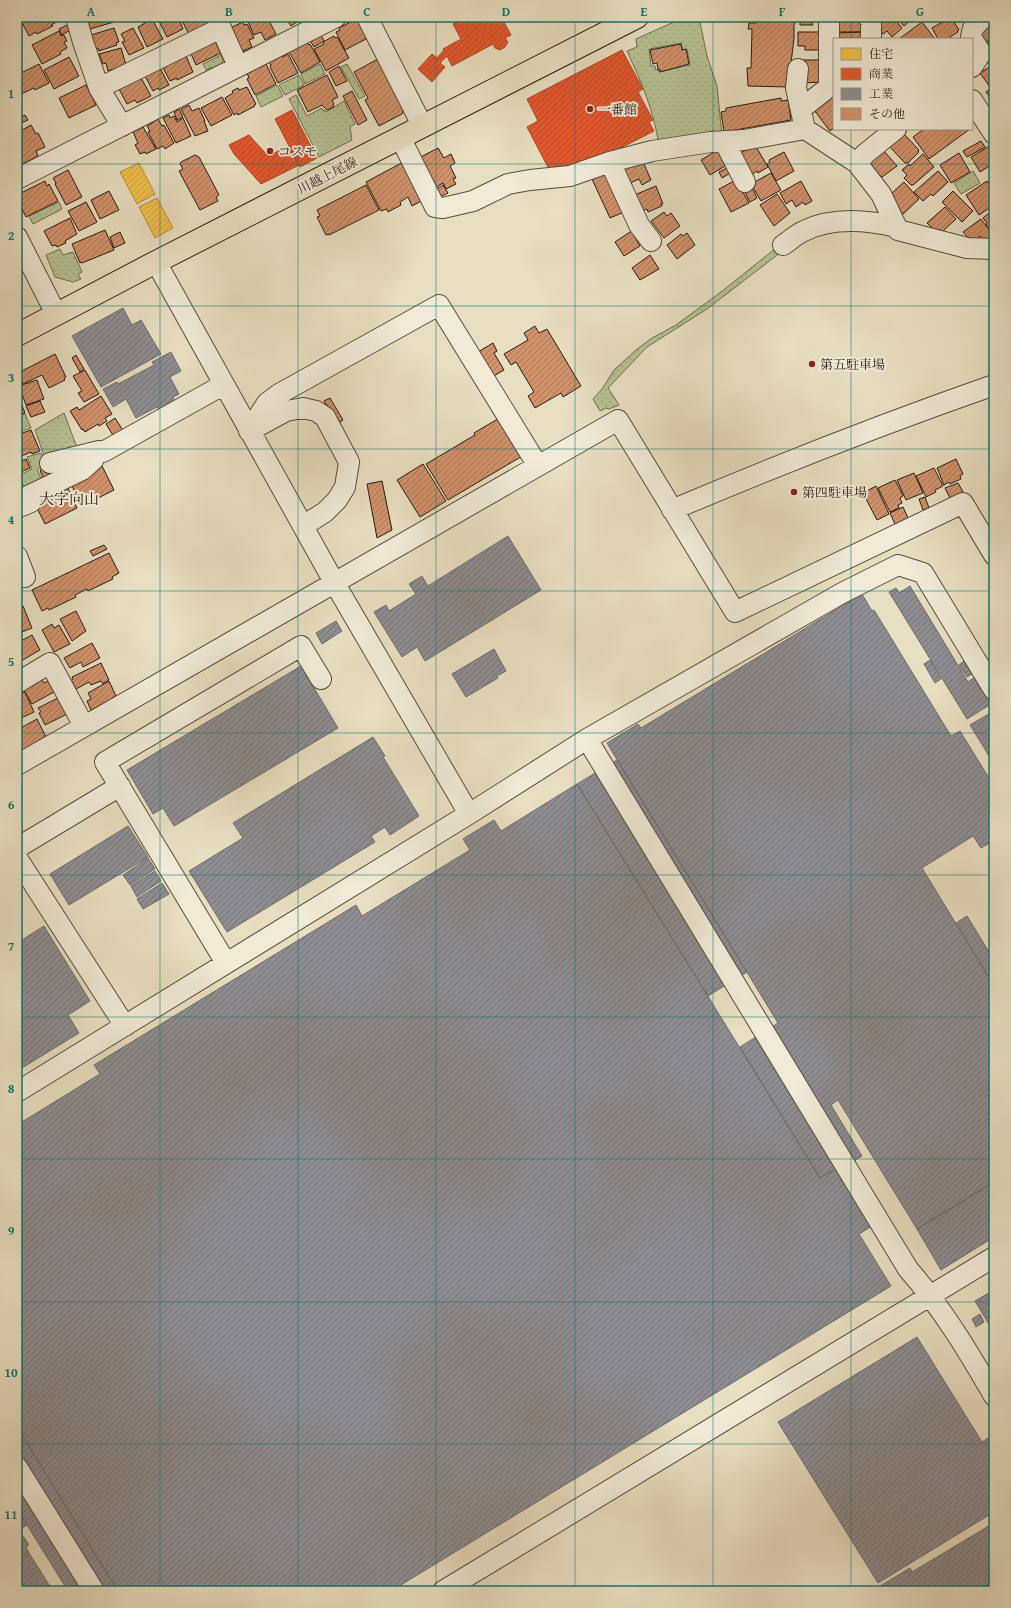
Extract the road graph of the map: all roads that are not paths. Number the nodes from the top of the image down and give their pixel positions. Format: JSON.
{"nodes":[{"id":1,"x":76,"y":17,"type":"edge"},
{"id":2,"x":336,"y":17,"type":"edge"},
{"id":3,"x":367,"y":17,"type":"edge"},
{"id":4,"x":638,"y":17,"type":"edge"},
{"id":5,"x":829,"y":17,"type":"edge"},
{"id":6,"x":868,"y":17,"type":"edge"},
{"id":7,"x":984,"y":17,"type":"edge"},
{"id":8,"x":218,"y":23,"type":"edge"},
{"id":9,"x":871,"y":38,"type":"edge"},
{"id":10,"x":972,"y":38,"type":"edge"},
{"id":11,"x":973,"y":41,"type":"edge"},
{"id":12,"x":973,"y":65,"type":"edge"},
{"id":13,"x":238,"y":66,"type":"junction"},
{"id":14,"x":798,"y":69,"type":"dead end"},
{"id":15,"x":832,"y":85,"type":"edge"},
{"id":16,"x":99,"y":88,"type":"junction"},
{"id":17,"x":973,"y":101,"type":"edge"},
{"id":18,"x":800,"y":109,"type":"junction"},
{"id":19,"x":422,"y":125,"type":"junction"},
{"id":20,"x":122,"y":126,"type":"junction"},
{"id":21,"x":805,"y":129,"type":"junction"},
{"id":22,"x":895,"y":130,"type":"edge"},
{"id":23,"x":993,"y":130,"type":"edge"},
{"id":24,"x":400,"y":137,"type":"junction"},
{"id":25,"x":724,"y":141,"type":"junction"},
{"id":26,"x":610,"y":162,"type":"junction"},
{"id":27,"x":857,"y":163,"type":"junction"},
{"id":28,"x":17,"y":180,"type":"edge"},
{"id":29,"x":745,"y":182,"type":"dead end"},
{"id":30,"x":897,"y":227,"type":"junction"},
{"id":31,"x":17,"y":237,"type":"edge"},
{"id":32,"x":651,"y":241,"type":"dead end"},
{"id":33,"x":783,"y":245,"type":"dead end"},
{"id":34,"x":994,"y":249,"type":"edge"},
{"id":35,"x":156,"y":262,"type":"junction"},
{"id":36,"x":56,"y":314,"type":"junction"},
{"id":37,"x":17,"y":335,"type":"edge"},
{"id":38,"x":223,"y":385,"type":"junction"},
{"id":39,"x":994,"y":385,"type":"edge"},
{"id":40,"x":249,"y":431,"type":"junction"},
{"id":41,"x":90,"y":453,"type":"junction"},
{"id":42,"x":50,"y":463,"type":"dead end"},
{"id":43,"x":538,"y":466,"type":"junction"},
{"id":44,"x":17,"y":508,"type":"edge"},
{"id":45,"x":672,"y":510,"type":"junction"},
{"id":46,"x":303,"y":526,"type":"junction"},
{"id":47,"x":994,"y":555,"type":"edge"},
{"id":48,"x":17,"y":556,"type":"edge"},
{"id":49,"x":25,"y":577,"type":"dead end"},
{"id":50,"x":334,"y":582,"type":"junction"},
{"id":51,"x":321,"y":679,"type":"dead end"},
{"id":52,"x":17,"y":683,"type":"edge"},
{"id":53,"x":994,"y":690,"type":"edge"},
{"id":54,"x":84,"y":726,"type":"junction"},
{"id":55,"x":587,"y":739,"type":"junction"},
{"id":56,"x":17,"y":765,"type":"edge"},
{"id":57,"x":120,"y":786,"type":"junction"},
{"id":58,"x":469,"y":814,"type":"junction"},
{"id":59,"x":17,"y":848,"type":"edge"},
{"id":60,"x":17,"y":858,"type":"edge"},
{"id":61,"x":226,"y":963,"type":"junction"},
{"id":62,"x":125,"y":1026,"type":"junction"},
{"id":63,"x":17,"y":1092,"type":"edge"},
{"id":64,"x":994,"y":1257,"type":"edge"},
{"id":65,"x":931,"y":1296,"type":"junction"},
{"id":66,"x":994,"y":1396,"type":"edge"},
{"id":67,"x":17,"y":1467,"type":"edge"},
{"id":68,"x":94,"y":1591,"type":"edge"},
{"id":69,"x":442,"y":1591,"type":"edge"}],
"edges":[{"from":1,"to":16,"type":"street"},
{"from":2,"to":13,"type":"street"},
{"from":3,"to":19,"type":"street"},
{"from":4,"to":19,"type":"main road","name":"川越上尾線"},
{"from":5,"to":15,"type":"street"},
{"from":6,"to":9,"type":"street"},
{"from":7,"to":10,"type":"street"},
{"from":8,"to":13,"type":"street"},
{"from":8,"to":16,"type":"street"},
{"from":11,"to":12,"type":"street"},
{"from":13,"to":20,"type":"street"},
{"from":14,"to":18,"type":"street"},
{"from":15,"to":18,"type":"street"},
{"from":16,"to":20,"type":"street"},
{"from":17,"to":23,"type":"street"},
{"from":18,"to":21,"type":"street"},
{"from":19,"to":24,"type":"main road","name":"川越上尾線"},
{"from":20,"to":28,"type":"street"},
{"from":21,"to":25,"type":"street"},
{"from":21,"to":27,"type":"street"},
{"from":22,"to":27,"type":"street"},
{"from":24,"to":26,"type":"street"},
{"from":24,"to":35,"type":"main road","name":"川越上尾線"},
{"from":25,"to":26,"type":"street"},
{"from":25,"to":29,"type":"street"},
{"from":26,"to":32,"type":"street"},
{"from":27,"to":30,"type":"street"},
{"from":30,"to":33,"type":"street"},
{"from":30,"to":34,"type":"street"},
{"from":31,"to":36,"type":"street"},
{"from":35,"to":36,"type":"main road","name":"川越上尾線"},
{"from":35,"to":38,"type":"street"},
{"from":36,"to":37,"type":"main road","name":"川越上尾線"},
{"from":38,"to":40,"type":"street"},
{"from":38,"to":41,"type":"street"},
{"from":39,"to":45,"type":"street"},
{"from":40,"to":43,"type":"street"},
{"from":40,"to":46,"type":"street"},
{"from":40,"to":46,"type":"street"},
{"from":41,"to":42,"type":"street"},
{"from":41,"to":44,"type":"street"},
{"from":43,"to":45,"type":"street"},
{"from":43,"to":50,"type":"street"},
{"from":45,"to":47,"type":"street"},
{"from":46,"to":50,"type":"street"},
{"from":48,"to":49,"type":"street"},
{"from":50,"to":54,"type":"street"},
{"from":50,"to":58,"type":"street"},
{"from":51,"to":57,"type":"street"},
{"from":52,"to":54,"type":"street"},
{"from":53,"to":55,"type":"street"},
{"from":54,"to":56,"type":"street"},
{"from":55,"to":58,"type":"street"},
{"from":55,"to":65,"type":"street"},
{"from":57,"to":59,"type":"street"},
{"from":57,"to":61,"type":"street"},
{"from":58,"to":61,"type":"street"},
{"from":60,"to":62,"type":"street"},
{"from":61,"to":62,"type":"street"},
{"from":62,"to":63,"type":"street"},
{"from":64,"to":65,"type":"street"},
{"from":65,"to":66,"type":"street"},
{"from":65,"to":69,"type":"street"},
{"from":67,"to":68,"type":"street"}]}
